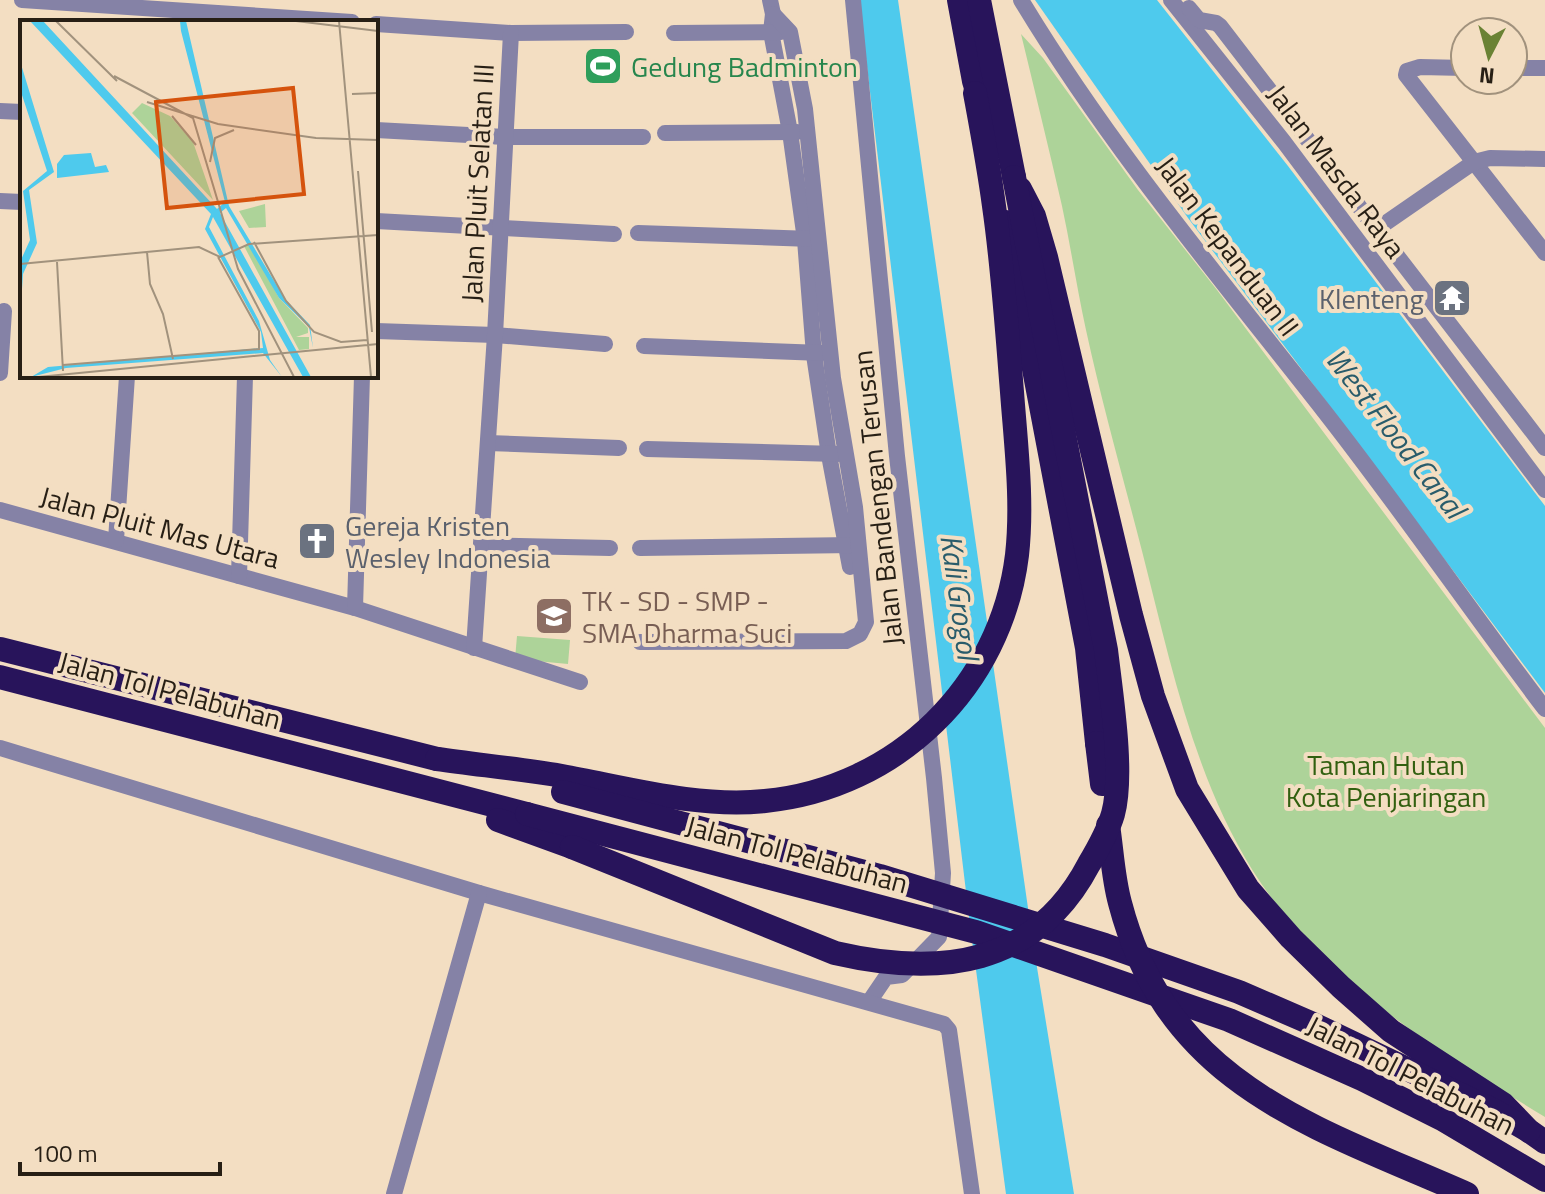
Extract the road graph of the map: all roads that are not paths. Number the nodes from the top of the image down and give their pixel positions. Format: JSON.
{"nodes":[{"id":1,"x":22,"y":0,"type":"edge"},
{"id":2,"x":853,"y":0,"type":"edge"},
{"id":3,"x":959,"y":0,"type":"edge"},
{"id":4,"x":979,"y":0,"type":"edge"},
{"id":5,"x":1021,"y":0,"type":"edge"},
{"id":6,"x":1171,"y":0,"type":"edge"},
{"id":7,"x":1183,"y":0,"type":"edge"},
{"id":8,"x":772,"y":7,"type":"edge"},
{"id":9,"x":267,"y":19,"type":"edge"},
{"id":10,"x":295,"y":20,"type":"edge"},
{"id":11,"x":378,"y":24,"type":"edge"},
{"id":12,"x":626,"y":32,"type":"dead end"},
{"id":13,"x":771,"y":32,"type":"junction"},
{"id":14,"x":790,"y":32,"type":"junction"},
{"id":15,"x":511,"y":33,"type":"junction"},
{"id":16,"x":674,"y":33,"type":"dead end"},
{"id":17,"x":1449,"y":68,"type":"edge"},
{"id":18,"x":974,"y":82,"type":"junction"},
{"id":19,"x":0,"y":111,"type":"edge"},
{"id":20,"x":20,"y":112,"type":"edge"},
{"id":21,"x":378,"y":130,"type":"edge"},
{"id":22,"x":799,"y":132,"type":"junction"},
{"id":23,"x":665,"y":133,"type":"dead end"},
{"id":24,"x":505,"y":137,"type":"junction"},
{"id":25,"x":643,"y":137,"type":"dead end"},
{"id":26,"x":1545,"y":159,"type":"edge"},
{"id":27,"x":1474,"y":162,"type":"junction"},
{"id":28,"x":1014,"y":177,"type":"junction"},
{"id":29,"x":0,"y":201,"type":"edge"},
{"id":30,"x":20,"y":202,"type":"edge"},
{"id":31,"x":378,"y":221,"type":"edge"},
{"id":32,"x":501,"y":228,"type":"junction"},
{"id":33,"x":1377,"y":229,"type":"junction"},
{"id":34,"x":638,"y":233,"type":"dead end"},
{"id":35,"x":614,"y":234,"type":"dead end"},
{"id":36,"x":812,"y":239,"type":"junction"},
{"id":37,"x":1545,"y":253,"type":"edge"},
{"id":38,"x":2,"y":311,"type":"edge"},
{"id":39,"x":378,"y":331,"type":"edge"},
{"id":40,"x":495,"y":335,"type":"junction"},
{"id":41,"x":605,"y":344,"type":"dead end"},
{"id":42,"x":644,"y":346,"type":"dead end"},
{"id":43,"x":822,"y":353,"type":"junction"},
{"id":44,"x":0,"y":373,"type":"edge"},
{"id":45,"x":127,"y":378,"type":"edge"},
{"id":46,"x":245,"y":378,"type":"edge"},
{"id":47,"x":362,"y":378,"type":"edge"},
{"id":48,"x":488,"y":443,"type":"junction"},
{"id":49,"x":619,"y":448,"type":"dead end"},
{"id":50,"x":1545,"y":448,"type":"edge"},
{"id":51,"x":647,"y":449,"type":"dead end"},
{"id":52,"x":847,"y":454,"type":"junction"},
{"id":53,"x":829,"y":455,"type":"junction"},
{"id":54,"x":1545,"y":490,"type":"edge"},
{"id":55,"x":0,"y":510,"type":"edge"},
{"id":56,"x":116,"y":540,"type":"junction"},
{"id":57,"x":481,"y":545,"type":"junction"},
{"id":58,"x":853,"y":545,"type":"junction"},
{"id":59,"x":610,"y":548,"type":"dead end"},
{"id":60,"x":640,"y":548,"type":"dead end"},
{"id":61,"x":239,"y":576,"type":"junction"},
{"id":62,"x":355,"y":608,"type":"junction"},
{"id":63,"x":0,"y":631,"type":"edge"},
{"id":64,"x":640,"y":642,"type":"dead end"},
{"id":65,"x":474,"y":648,"type":"junction"},
{"id":66,"x":0,"y":649,"type":"edge"},
{"id":67,"x":0,"y":677,"type":"edge"},
{"id":68,"x":580,"y":682,"type":"dead end"},
{"id":69,"x":0,"y":693,"type":"edge"},
{"id":70,"x":176,"y":693,"type":"junction"},
{"id":71,"x":1545,"y":709,"type":"edge"},
{"id":72,"x":140,"y":711,"type":"junction"},
{"id":73,"x":0,"y":748,"type":"edge"},
{"id":74,"x":437,"y":759,"type":"junction"},
{"id":75,"x":383,"y":778,"type":"junction"},
{"id":76,"x":479,"y":893,"type":"junction"},
{"id":77,"x":883,"y":986,"type":"junction"},
{"id":78,"x":1537,"y":1136,"type":"edge"},
{"id":79,"x":1545,"y":1180,"type":"edge"},
{"id":80,"x":394,"y":1194,"type":"edge"},
{"id":81,"x":972,"y":1194,"type":"edge"},
{"id":82,"x":1467,"y":1194,"type":"edge"}],
"edges":[{"from":1,"to":9,"type":"street"},
{"from":2,"to":77,"type":"street","name":"Jalan Bandengan Terusan"},
{"from":3,"to":18,"type":"highway"},
{"from":4,"to":28,"type":"highway"},
{"from":5,"to":71,"type":"street","name":"Jalan Kepanduan II"},
{"from":6,"to":54,"type":"street","name":"Jalan Masda Raya"},
{"from":7,"to":33,"type":"street"},
{"from":8,"to":13,"type":"street"},
{"from":8,"to":14,"type":"street"},
{"from":9,"to":10,"type":"street"},
{"from":11,"to":15,"type":"street"},
{"from":12,"to":15,"type":"street"},
{"from":13,"to":14,"type":"street"},
{"from":13,"to":16,"type":"street"},
{"from":13,"to":22,"type":"street"},
{"from":14,"to":22,"type":"street"},
{"from":15,"to":24,"type":"street","name":"Jalan Pluit Selatan III"},
{"from":17,"to":27,"type":"street"},
{"from":18,"to":74,"type":"highway","bridge":true},
{"from":18,"to":82,"type":"highway","bridge":true},
{"from":19,"to":20,"type":"street"},
{"from":21,"to":24,"type":"street"},
{"from":22,"to":23,"type":"street"},
{"from":22,"to":36,"type":"street"},
{"from":24,"to":25,"type":"street"},
{"from":24,"to":32,"type":"street","name":"Jalan Pluit Selatan III"},
{"from":26,"to":27,"type":"street"},
{"from":27,"to":33,"type":"street"},
{"from":27,"to":37,"type":"street"},
{"from":28,"to":75,"type":"highway","bridge":true},
{"from":28,"to":78,"type":"highway","bridge":true},
{"from":29,"to":30,"type":"street"},
{"from":31,"to":32,"type":"street"},
{"from":32,"to":35,"type":"street"},
{"from":32,"to":40,"type":"street","name":"Jalan Pluit Selatan III"},
{"from":33,"to":50,"type":"street"},
{"from":34,"to":36,"type":"street"},
{"from":36,"to":43,"type":"street"},
{"from":38,"to":44,"type":"street"},
{"from":39,"to":40,"type":"street"},
{"from":40,"to":41,"type":"street"},
{"from":40,"to":48,"type":"street","name":"Jalan Pluit Selatan III"},
{"from":42,"to":43,"type":"street"},
{"from":43,"to":52,"type":"street"},
{"from":43,"to":53,"type":"street"},
{"from":45,"to":56,"type":"street"},
{"from":46,"to":61,"type":"street"},
{"from":47,"to":62,"type":"street"},
{"from":48,"to":49,"type":"street"},
{"from":48,"to":57,"type":"street","name":"Jalan Pluit Selatan III"},
{"from":51,"to":53,"type":"street"},
{"from":52,"to":53,"type":"street"},
{"from":52,"to":58,"type":"street"},
{"from":53,"to":58,"type":"street"},
{"from":55,"to":56,"type":"street","name":"Jalan Pluit Mas Utara"},
{"from":56,"to":61,"type":"street","name":"Jalan Pluit Mas Utara"},
{"from":57,"to":59,"type":"street"},
{"from":57,"to":65,"type":"street","name":"Jalan Pluit Selatan III"},
{"from":58,"to":60,"type":"street"},
{"from":58,"to":64,"type":"street"},
{"from":61,"to":62,"type":"street","name":"Jalan Pluit Mas Utara"},
{"from":62,"to":65,"type":"street","name":"Jalan Pluit Mas Utara"},
{"from":63,"to":70,"type":"highway"},
{"from":65,"to":68,"type":"street","name":"Jalan Pluit Mas Utara"},
{"from":66,"to":70,"type":"highway","name":"Jalan Tol Pelabuhan"},
{"from":67,"to":72,"type":"highway","name":"Jalan Tol Pelabuhan"},
{"from":69,"to":72,"type":"highway"},
{"from":70,"to":74,"type":"highway","name":"Jalan Tol Pelabuhan"},
{"from":72,"to":75,"type":"highway","name":"Jalan Tol Pelabuhan"},
{"from":73,"to":76,"type":"street"},
{"from":74,"to":78,"type":"highway","bridge":true},
{"from":75,"to":79,"type":"highway","name":"Jalan Tol Pelabuhan","bridge":true},
{"from":76,"to":77,"type":"street"},
{"from":76,"to":80,"type":"street"},
{"from":77,"to":81,"type":"street"}]}
